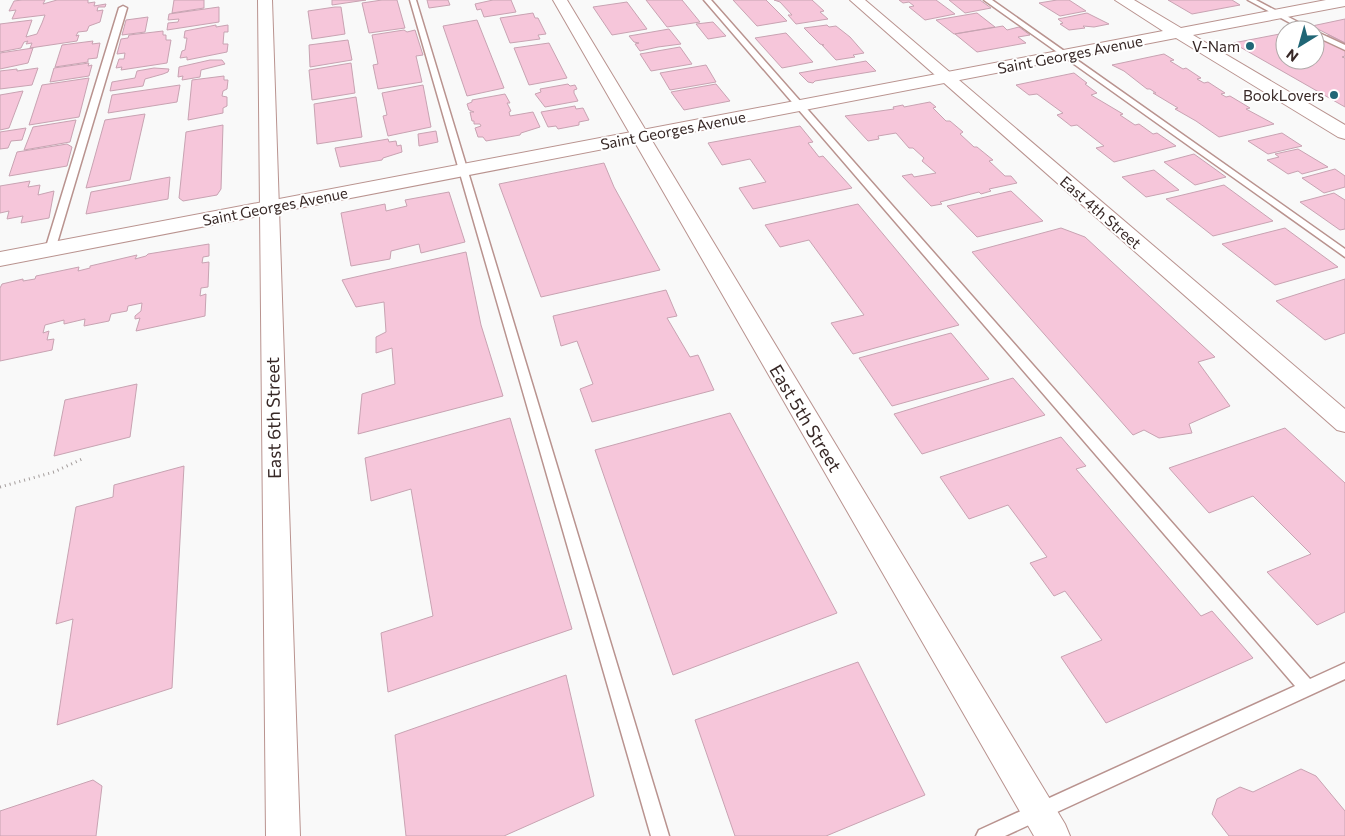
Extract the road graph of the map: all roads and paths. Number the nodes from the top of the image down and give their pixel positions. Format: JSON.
{"nodes":[{"id":1,"x":265,"y":0,"type":"edge"},
{"id":2,"x":413,"y":0,"type":"edge"},
{"id":3,"x":560,"y":0,"type":"edge"},
{"id":4,"x":708,"y":0,"type":"edge"},
{"id":5,"x":857,"y":0,"type":"edge"},
{"id":6,"x":987,"y":0,"type":"edge"},
{"id":7,"x":1123,"y":0,"type":"edge"},
{"id":8,"x":1251,"y":0,"type":"edge"},
{"id":9,"x":1345,"y":1,"type":"edge"},
{"id":10,"x":123,"y":8,"type":"dead end"},
{"id":11,"x":1278,"y":14,"type":"junction"},
{"id":12,"x":1290,"y":20,"type":"edge"},
{"id":13,"x":1180,"y":34,"type":"junction"},
{"id":14,"x":1325,"y":38,"type":"edge"},
{"id":15,"x":1345,"y":48,"type":"edge"},
{"id":16,"x":1065,"y":55,"type":"junction"},
{"id":17,"x":945,"y":78,"type":"junction"},
{"id":18,"x":800,"y":106,"type":"junction"},
{"id":19,"x":1345,"y":133,"type":"edge"},
{"id":20,"x":640,"y":137,"type":"junction"},
{"id":21,"x":464,"y":170,"type":"junction"},
{"id":22,"x":268,"y":207,"type":"junction"},
{"id":23,"x":50,"y":250,"type":"junction"},
{"id":24,"x":1345,"y":254,"type":"edge"},
{"id":25,"x":0,"y":259,"type":"edge"},
{"id":26,"x":1345,"y":423,"type":"edge"},
{"id":27,"x":82,"y":459,"type":"dead end"},
{"id":28,"x":0,"y":487,"type":"edge"},
{"id":29,"x":1345,"y":671,"type":"edge"},
{"id":30,"x":1307,"y":688,"type":"junction"},
{"id":31,"x":1038,"y":812,"type":"junction"},
{"id":32,"x":283,"y":836,"type":"edge"},
{"id":33,"x":660,"y":836,"type":"edge"},
{"id":34,"x":985,"y":836,"type":"edge"},
{"id":35,"x":1053,"y":836,"type":"edge"}],
"edges":[{"from":1,"to":22,"type":"street","name":"East 6th Street"},
{"from":2,"to":21,"type":"lane"},
{"from":3,"to":20,"type":"street","name":"East 5th Street"},
{"from":4,"to":18,"type":"lane"},
{"from":5,"to":17,"type":"street","name":"East 4th Street"},
{"from":6,"to":16,"type":"lane"},
{"from":7,"to":13,"type":"street"},
{"from":8,"to":11,"type":"lane"},
{"from":9,"to":11,"type":"street","name":"Saint Georges Avenue"},
{"from":10,"to":23,"type":"lane"},
{"from":11,"to":12,"type":"lane"},
{"from":11,"to":13,"type":"street","name":"Saint Georges Avenue"},
{"from":13,"to":16,"type":"street","name":"Saint Georges Avenue"},
{"from":13,"to":19,"type":"street"},
{"from":14,"to":15,"type":"lane"},
{"from":16,"to":17,"type":"street","name":"Saint Georges Avenue"},
{"from":16,"to":24,"type":"lane"},
{"from":17,"to":18,"type":"street","name":"Saint Georges Avenue"},
{"from":17,"to":26,"type":"street","name":"East 4th Street"},
{"from":18,"to":20,"type":"street","name":"Saint Georges Avenue"},
{"from":18,"to":30,"type":"lane"},
{"from":20,"to":21,"type":"street","name":"Saint Georges Avenue"},
{"from":20,"to":31,"type":"street","name":"East 5th Street"},
{"from":21,"to":22,"type":"street","name":"Saint Georges Avenue"},
{"from":21,"to":33,"type":"lane"},
{"from":22,"to":23,"type":"street","name":"Saint Georges Avenue"},
{"from":22,"to":32,"type":"street","name":"East 6th Street"},
{"from":23,"to":25,"type":"street","name":"Saint Georges Avenue"},
{"from":27,"to":28,"type":"path"},
{"from":29,"to":30,"type":"lane"},
{"from":30,"to":31,"type":"lane"},
{"from":31,"to":34,"type":"lane"},
{"from":31,"to":35,"type":"street","name":"East 5th Street"}]}
